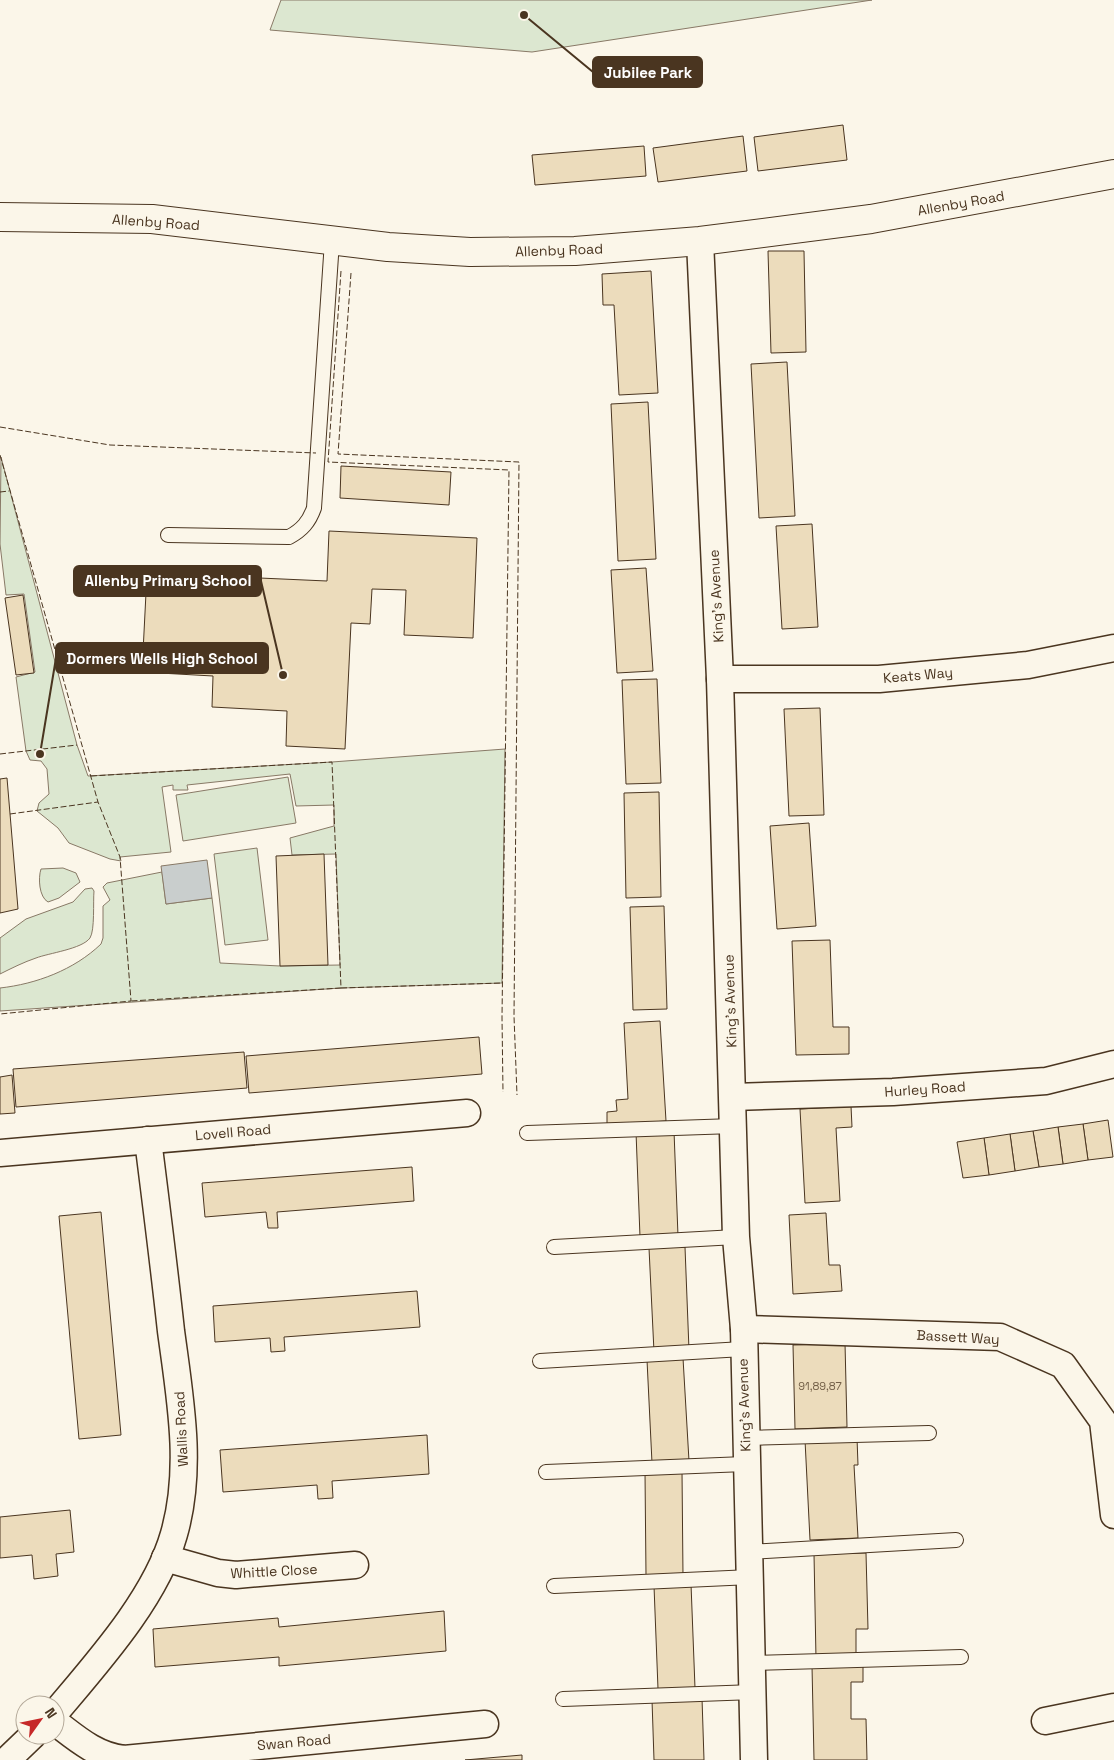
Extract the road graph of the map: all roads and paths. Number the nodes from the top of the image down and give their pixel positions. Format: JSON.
{"nodes":[{"id":1,"x":1114,"y":174,"type":"edge"},
{"id":2,"x":0,"y":217,"type":"edge"},
{"id":3,"x":700,"y":241,"type":"junction"},
{"id":4,"x":332,"y":242,"type":"junction"},
{"id":5,"x":168,"y":535,"type":"dead end"},
{"id":6,"x":1114,"y":648,"type":"edge"},
{"id":7,"x":720,"y":679,"type":"junction"},
{"id":8,"x":1114,"y":1064,"type":"edge"},
{"id":9,"x":733,"y":1097,"type":"junction"},
{"id":10,"x":467,"y":1113,"type":"dead end"},
{"id":11,"x":734,"y":1126,"type":"junction"},
{"id":12,"x":527,"y":1133,"type":"dead end"},
{"id":13,"x":148,"y":1140,"type":"junction"},
{"id":14,"x":0,"y":1153,"type":"edge"},
{"id":15,"x":736,"y":1237,"type":"junction"},
{"id":16,"x":554,"y":1247,"type":"dead end"},
{"id":17,"x":743,"y":1339,"type":"junction"},
{"id":18,"x":540,"y":1361,"type":"dead end"},
{"id":19,"x":1109,"y":1420,"type":"edge"},
{"id":20,"x":929,"y":1433,"type":"dead end"},
{"id":21,"x":746,"y":1451,"type":"junction"},
{"id":22,"x":546,"y":1472,"type":"dead end"},
{"id":23,"x":1114,"y":1515,"type":"edge"},
{"id":24,"x":956,"y":1540,"type":"dead end"},
{"id":25,"x":748,"y":1552,"type":"junction"},
{"id":26,"x":165,"y":1558,"type":"junction"},
{"id":27,"x":355,"y":1566,"type":"dead end"},
{"id":28,"x":751,"y":1577,"type":"junction"},
{"id":29,"x":554,"y":1586,"type":"dead end"},
{"id":30,"x":961,"y":1657,"type":"dead end"},
{"id":31,"x":753,"y":1663,"type":"junction"},
{"id":32,"x":754,"y":1692,"type":"junction"},
{"id":33,"x":562,"y":1699,"type":"dead end"},
{"id":34,"x":65,"y":1701,"type":"edge"},
{"id":35,"x":1114,"y":1707,"type":"edge"},
{"id":36,"x":1045,"y":1721,"type":"dead end"},
{"id":37,"x":485,"y":1724,"type":"dead end"},
{"id":38,"x":65,"y":1729,"type":"edge"},
{"id":39,"x":23,"y":1745,"type":"edge"},
{"id":40,"x":7,"y":1760,"type":"edge"},
{"id":41,"x":754,"y":1760,"type":"edge"}],
"edges":[{"from":1,"to":3,"type":"street","name":"Allenby Road"},
{"from":2,"to":4,"type":"street","name":"Allenby Road"},
{"from":3,"to":4,"type":"street","name":"Allenby Road"},
{"from":3,"to":7,"type":"street","name":"King's Avenue"},
{"from":4,"to":5,"type":"lane"},
{"from":6,"to":7,"type":"street","name":"Keats Way"},
{"from":7,"to":9,"type":"street","name":"King's Avenue"},
{"from":8,"to":9,"type":"street","name":"Hurley Road"},
{"from":9,"to":11,"type":"street","name":"King's Avenue"},
{"from":10,"to":13,"type":"street","name":"Lovell Road"},
{"from":11,"to":12,"type":"lane"},
{"from":11,"to":15,"type":"street","name":"King's Avenue"},
{"from":13,"to":14,"type":"street","name":"Lovell Road"},
{"from":13,"to":26,"type":"street","name":"Wallis Road"},
{"from":15,"to":16,"type":"lane"},
{"from":15,"to":17,"type":"street","name":"King's Avenue"},
{"from":17,"to":18,"type":"lane"},
{"from":17,"to":19,"type":"street","name":"Bassett Way"},
{"from":17,"to":21,"type":"street","name":"King's Avenue"},
{"from":19,"to":23,"type":"street","name":"Bassett Way"},
{"from":20,"to":21,"type":"lane"},
{"from":21,"to":22,"type":"lane"},
{"from":21,"to":25,"type":"street","name":"King's Avenue"},
{"from":24,"to":25,"type":"lane"},
{"from":25,"to":28,"type":"street","name":"King's Avenue"},
{"from":26,"to":27,"type":"street","name":"Whittle Close"},
{"from":26,"to":34,"type":"street","name":"Wallis Road"},
{"from":28,"to":29,"type":"lane"},
{"from":28,"to":31,"type":"street","name":"King's Avenue"},
{"from":30,"to":31,"type":"lane"},
{"from":31,"to":32,"type":"street","name":"King's Avenue"},
{"from":32,"to":33,"type":"lane"},
{"from":32,"to":41,"type":"street","name":"King's Avenue"},
{"from":35,"to":36,"type":"street"},
{"from":37,"to":38,"type":"street","name":"Swan Road"},
{"from":39,"to":40,"type":"street"}]}
